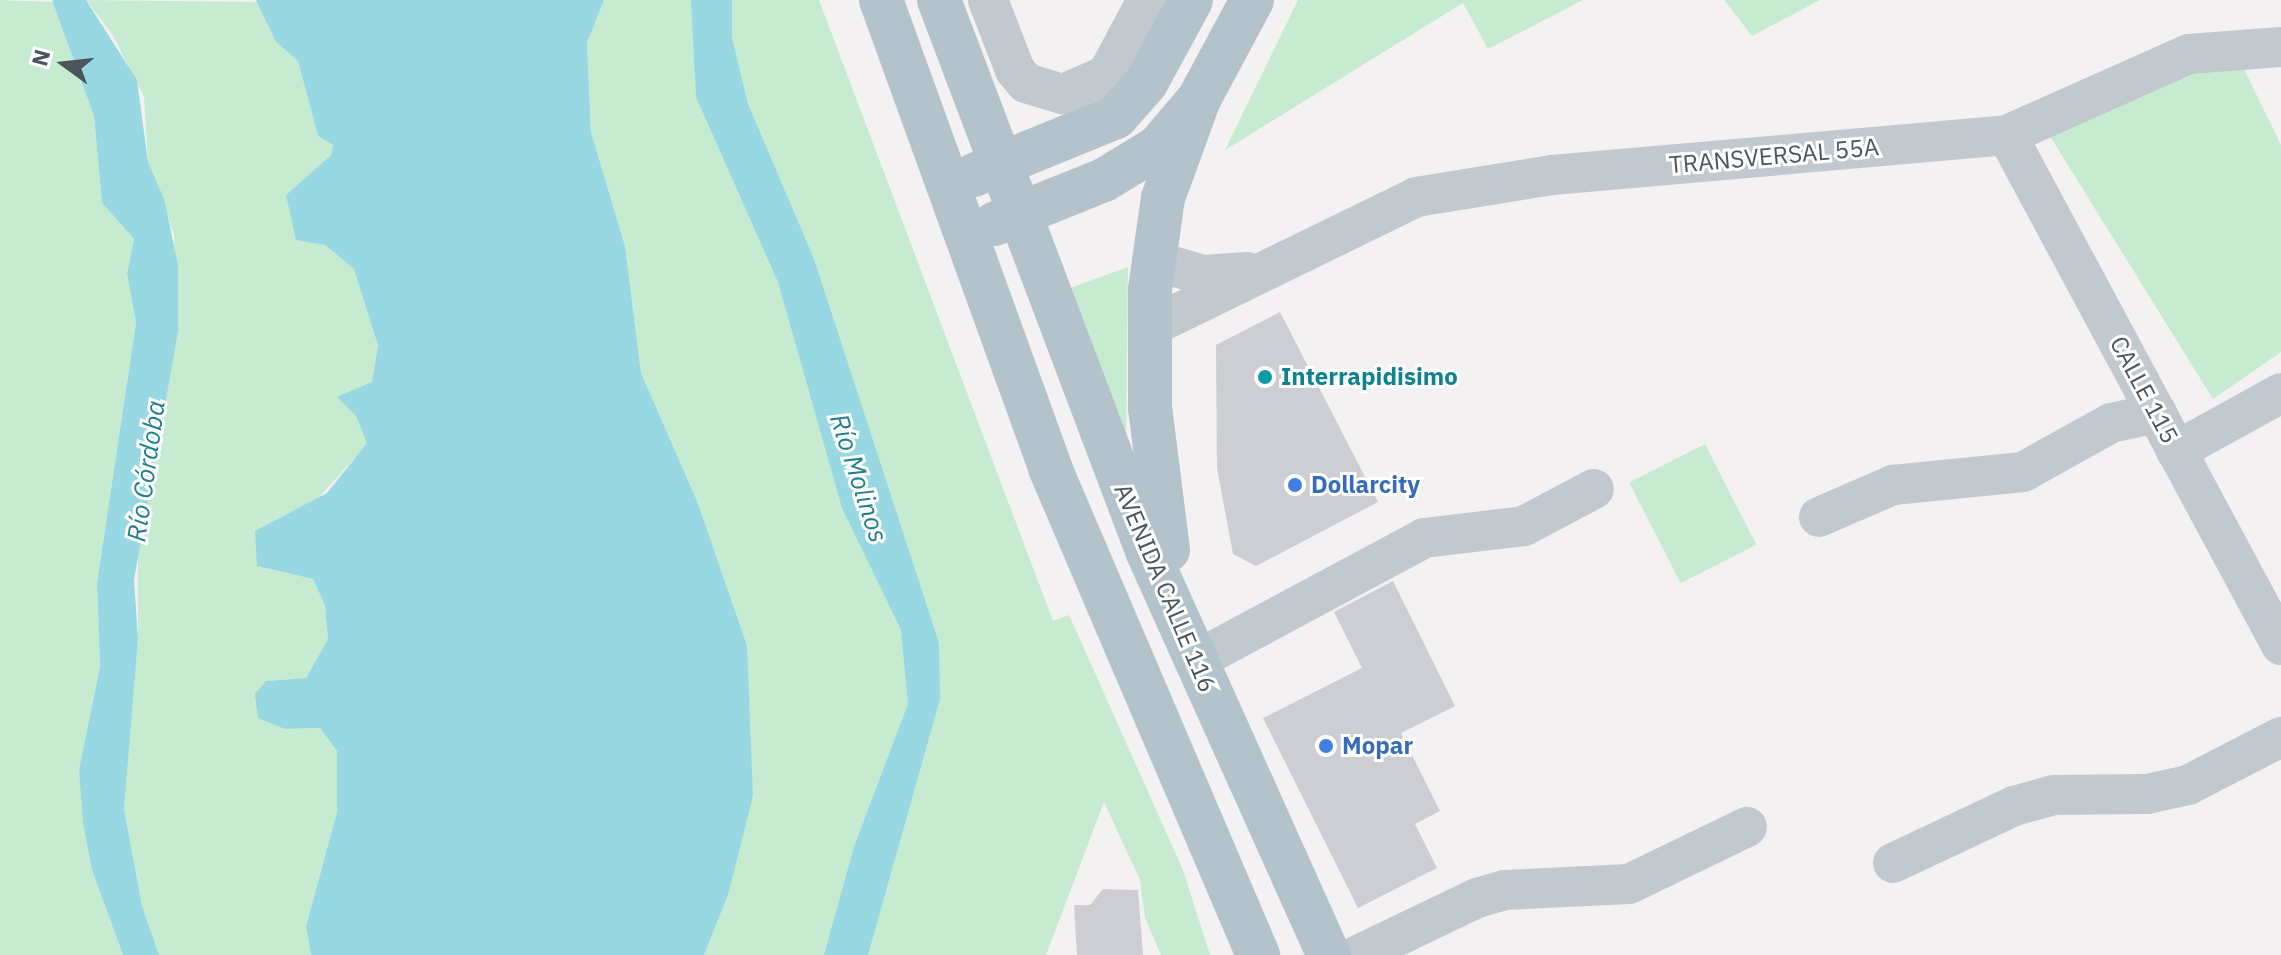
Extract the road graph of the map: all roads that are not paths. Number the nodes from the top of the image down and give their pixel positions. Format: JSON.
{"nodes":[{"id":1,"x":881,"y":0,"type":"edge"},
{"id":2,"x":939,"y":0,"type":"edge"},
{"id":3,"x":988,"y":0,"type":"edge"},
{"id":4,"x":1147,"y":0,"type":"edge"},
{"id":5,"x":1191,"y":0,"type":"edge"},
{"id":6,"x":1252,"y":0,"type":"edge"},
{"id":7,"x":2281,"y":47,"type":"edge"},
{"id":8,"x":1199,"y":99,"type":"junction"},
{"id":9,"x":2007,"y":135,"type":"junction"},
{"id":10,"x":1001,"y":165,"type":"junction"},
{"id":11,"x":947,"y":185,"type":"junction"},
{"id":12,"x":1019,"y":214,"type":"junction"},
{"id":13,"x":966,"y":236,"type":"junction"},
{"id":14,"x":1152,"y":260,"type":"junction"},
{"id":15,"x":1266,"y":269,"type":"junction"},
{"id":16,"x":1148,"y":328,"type":"junction"},
{"id":17,"x":2281,"y":393,"type":"edge"},
{"id":18,"x":2157,"y":413,"type":"junction"},
{"id":19,"x":2176,"y":451,"type":"junction"},
{"id":20,"x":1594,"y":489,"type":"dead end"},
{"id":21,"x":1819,"y":517,"type":"dead end"},
{"id":22,"x":2281,"y":645,"type":"edge"},
{"id":23,"x":1195,"y":661,"type":"junction"},
{"id":24,"x":2281,"y":737,"type":"edge"},
{"id":25,"x":1747,"y":827,"type":"dead end"},
{"id":26,"x":1893,"y":863,"type":"dead end"},
{"id":27,"x":1258,"y":955,"type":"edge"},
{"id":28,"x":1329,"y":955,"type":"edge"},
{"id":29,"x":1358,"y":955,"type":"edge"}],
"edges":[{"from":1,"to":11,"type":"main road"},
{"from":2,"to":10,"type":"main road","name":"AVENIDA CALLE 116"},
{"from":3,"to":4,"type":"street"},
{"from":5,"to":10,"type":"main road"},
{"from":6,"to":8,"type":"main road"},
{"from":7,"to":9,"type":"street","name":"TRANSVERSAL 55A"},
{"from":8,"to":12,"type":"main road"},
{"from":8,"to":14,"type":"main road"},
{"from":9,"to":15,"type":"street","name":"TRANSVERSAL 55A"},
{"from":9,"to":18,"type":"street","name":"CALLE 115"},
{"from":10,"to":11,"type":"main road"},
{"from":10,"to":12,"type":"main road","name":"AVENIDA CALLE 116"},
{"from":11,"to":13,"type":"main road"},
{"from":12,"to":13,"type":"main road"},
{"from":12,"to":23,"type":"main road","name":"AVENIDA CALLE 116"},
{"from":13,"to":27,"type":"main road"},
{"from":14,"to":15,"type":"street","name":"TRANSVERSAL 55A"},
{"from":14,"to":16,"type":"main road"},
{"from":15,"to":16,"type":"street","name":"TRANSVERSAL 55A"},
{"from":16,"to":23,"type":"main road"},
{"from":17,"to":19,"type":"street"},
{"from":18,"to":19,"type":"street","name":"CALLE 115"},
{"from":18,"to":21,"type":"street"},
{"from":19,"to":22,"type":"street","name":"CALLE 115"},
{"from":20,"to":23,"type":"street"},
{"from":23,"to":28,"type":"main road","name":"AVENIDA CALLE 116"},
{"from":24,"to":26,"type":"street"},
{"from":25,"to":29,"type":"street"}]}
